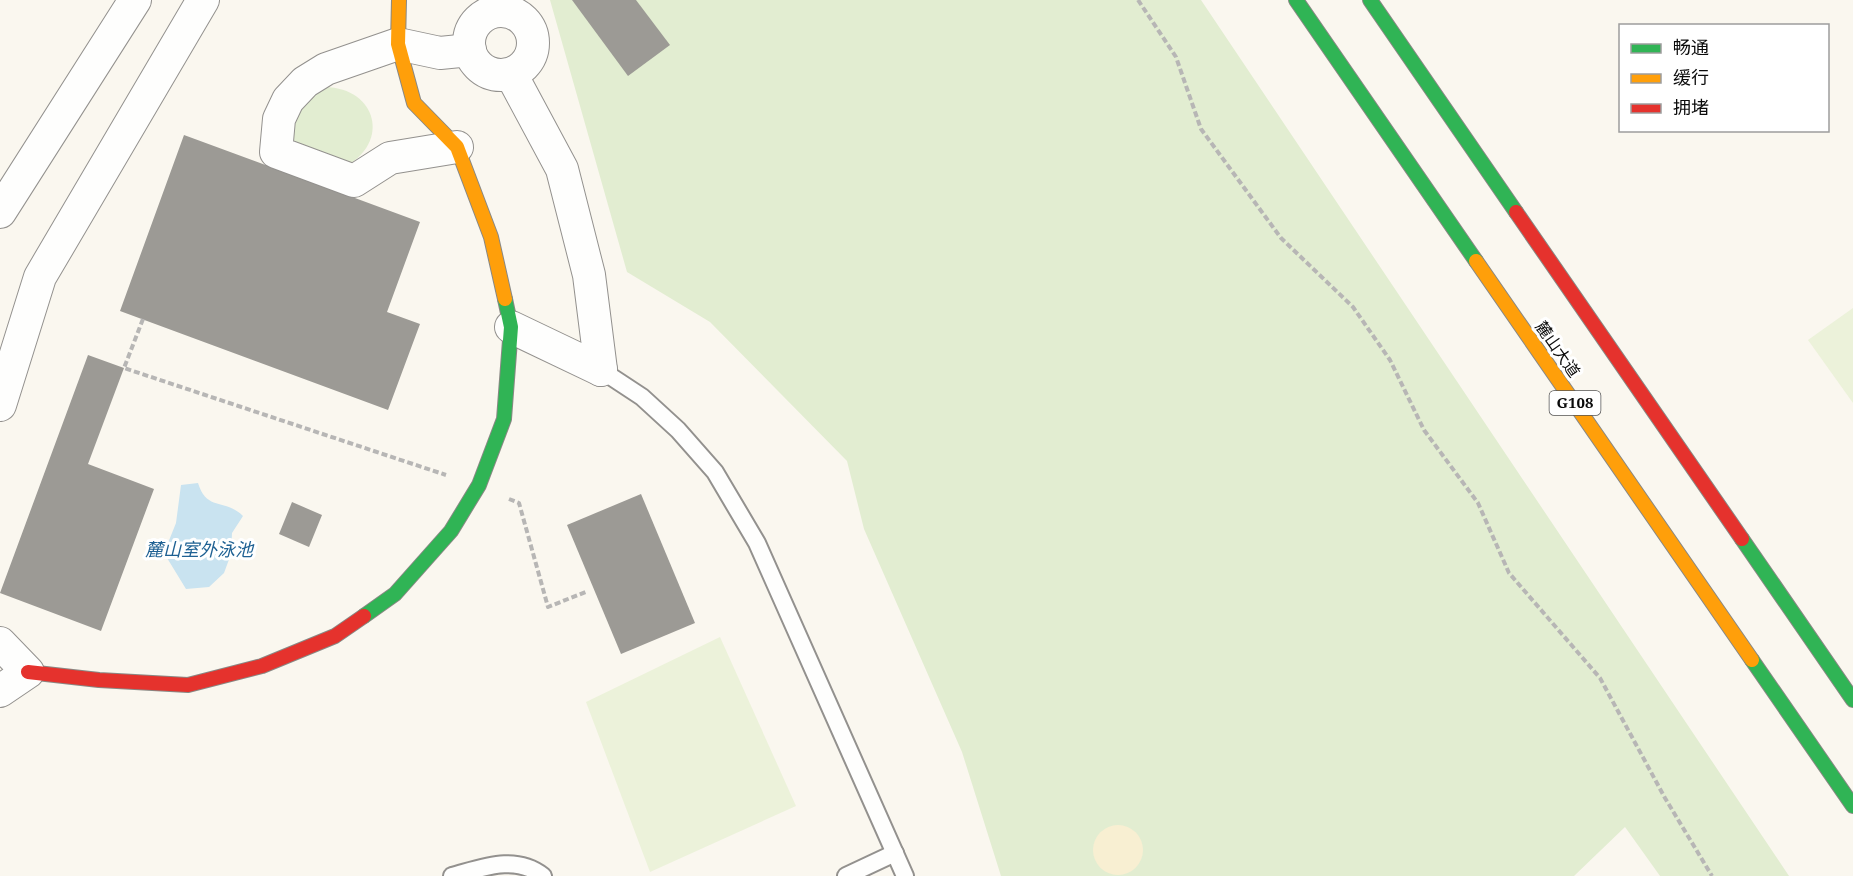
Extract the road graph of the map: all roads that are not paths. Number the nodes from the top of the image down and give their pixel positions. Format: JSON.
{"nodes":[{"id":1,"x":135,"y":0,"type":"edge"},
{"id":2,"x":203,"y":0,"type":"edge"},
{"id":3,"x":399,"y":0,"type":"edge"},
{"id":4,"x":1296,"y":0,"type":"edge"},
{"id":5,"x":1370,"y":0,"type":"edge"},
{"id":6,"x":398,"y":44,"type":"junction"},
{"id":7,"x":470,"y":51,"type":"junction"},
{"id":8,"x":511,"y":74,"type":"junction"},
{"id":9,"x":457,"y":147,"type":"junction"},
{"id":10,"x":0,"y":212,"type":"edge"},
{"id":11,"x":511,"y":327,"type":"junction"},
{"id":12,"x":601,"y":370,"type":"junction"},
{"id":13,"x":0,"y":405,"type":"edge"},
{"id":14,"x":0,"y":642,"type":"edge"},
{"id":15,"x":28,"y":672,"type":"junction"},
{"id":16,"x":0,"y":691,"type":"edge"},
{"id":17,"x":1853,"y":700,"type":"edge"},
{"id":18,"x":1853,"y":806,"type":"edge"},
{"id":19,"x":895,"y":854,"type":"junction"},
{"id":20,"x":452,"y":876,"type":"edge"},
{"id":21,"x":543,"y":876,"type":"edge"},
{"id":22,"x":846,"y":876,"type":"edge"},
{"id":23,"x":905,"y":876,"type":"edge"}],
"edges":[{"from":1,"to":10,"type":"street"},
{"from":2,"to":13,"type":"street"},
{"from":3,"to":6,"type":"main road"},
{"from":4,"to":18,"type":"main road","name":"麓山大道","number":"G108"},
{"from":5,"to":17,"type":"main road"},
{"from":6,"to":7,"type":"street"},
{"from":6,"to":9,"type":"main road"},
{"from":6,"to":9,"type":"street"},
{"from":7,"to":8,"type":"street"},
{"from":7,"to":8,"type":"street"},
{"from":8,"to":12,"type":"street"},
{"from":9,"to":11,"type":"main road"},
{"from":11,"to":12,"type":"street"},
{"from":11,"to":15,"type":"main road"},
{"from":12,"to":19,"type":"lane"},
{"from":14,"to":15,"type":"street"},
{"from":15,"to":16,"type":"street"},
{"from":19,"to":22,"type":"lane"},
{"from":19,"to":23,"type":"lane"},
{"from":20,"to":21,"type":"lane"}]}
